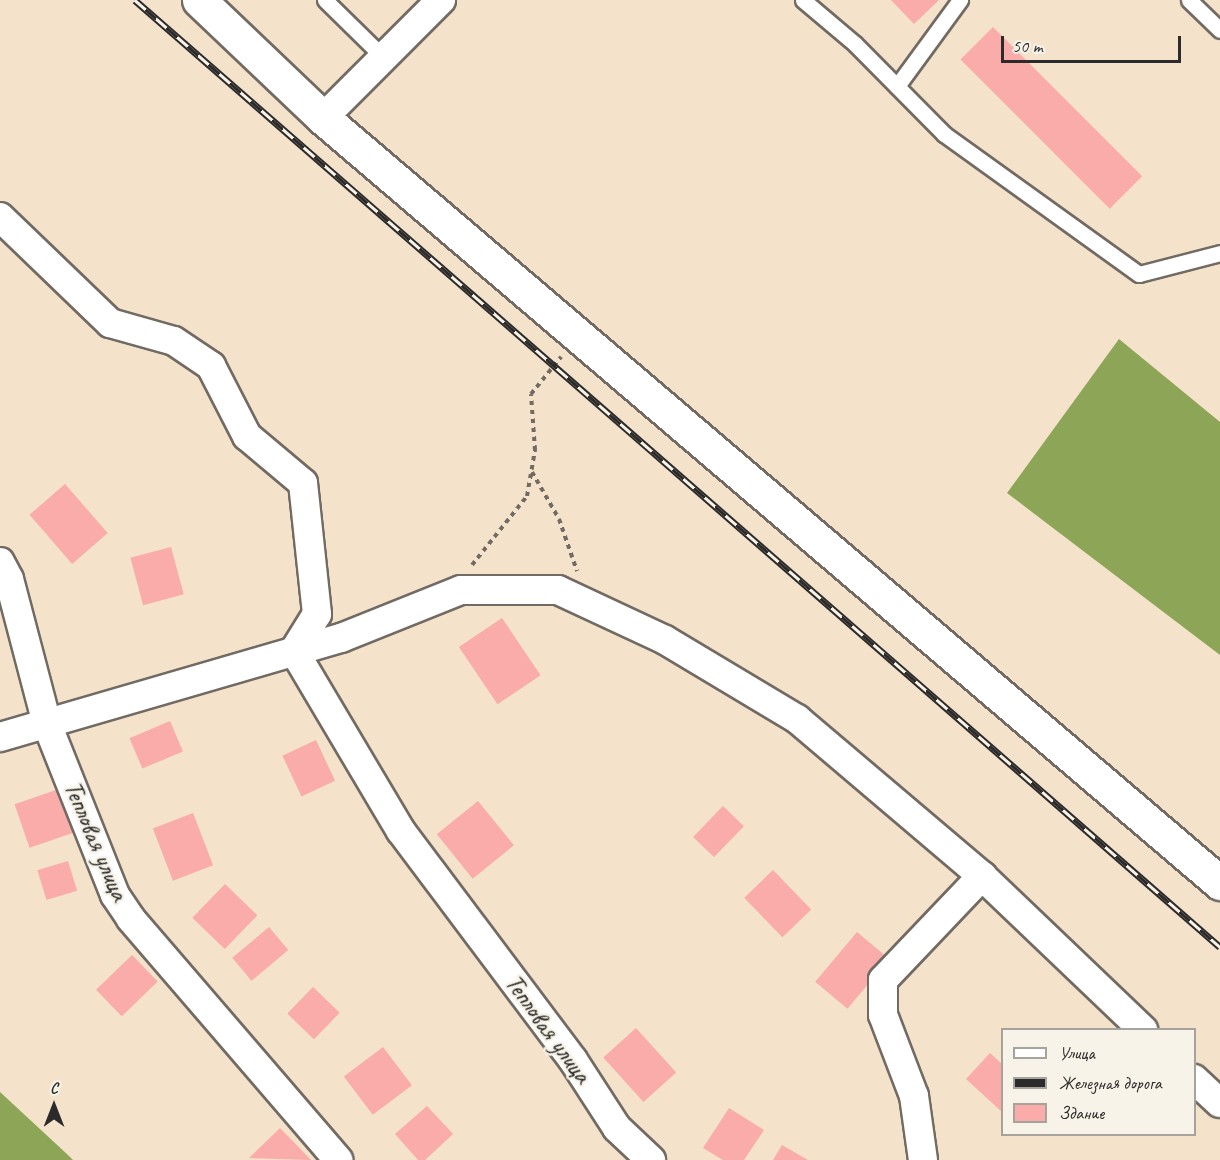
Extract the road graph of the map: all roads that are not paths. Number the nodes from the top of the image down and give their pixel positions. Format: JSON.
{"nodes":[{"id":1,"x":199,"y":0,"type":"edge"},
{"id":2,"x":325,"y":0,"type":"edge"},
{"id":3,"x":441,"y":0,"type":"edge"},
{"id":4,"x":803,"y":0,"type":"edge"},
{"id":5,"x":960,"y":0,"type":"edge"},
{"id":6,"x":1189,"y":0,"type":"edge"},
{"id":7,"x":1220,"y":30,"type":"edge"},
{"id":8,"x":383,"y":57,"type":"junction"},
{"id":9,"x":897,"y":86,"type":"junction"},
{"id":10,"x":323,"y":118,"type":"junction"},
{"id":11,"x":0,"y":217,"type":"edge"},
{"id":12,"x":1220,"y":253,"type":"edge"},
{"id":13,"x":0,"y":562,"type":"edge"},
{"id":14,"x":294,"y":651,"type":"junction"},
{"id":15,"x":47,"y":723,"type":"junction"},
{"id":16,"x":0,"y":737,"type":"edge"},
{"id":17,"x":982,"y":876,"type":"junction"},
{"id":18,"x":1220,"y":883,"type":"edge"},
{"id":19,"x":1142,"y":1028,"type":"edge"},
{"id":20,"x":1196,"y":1081,"type":"edge"},
{"id":21,"x":1220,"y":1103,"type":"edge"},
{"id":22,"x":338,"y":1160,"type":"edge"},
{"id":23,"x":651,"y":1160,"type":"edge"},
{"id":24,"x":923,"y":1160,"type":"edge"}],
"edges":[{"from":1,"to":10,"type":"street"},
{"from":2,"to":8,"type":"lane"},
{"from":3,"to":8,"type":"street"},
{"from":4,"to":9,"type":"lane"},
{"from":5,"to":9,"type":"lane"},
{"from":6,"to":7,"type":"lane"},
{"from":8,"to":10,"type":"street"},
{"from":9,"to":12,"type":"lane"},
{"from":10,"to":18,"type":"street"},
{"from":11,"to":14,"type":"street"},
{"from":13,"to":15,"type":"street","name":"Тепловая улица"},
{"from":14,"to":15,"type":"street"},
{"from":14,"to":17,"type":"street"},
{"from":14,"to":23,"type":"street","name":"Тепловая улица"},
{"from":15,"to":16,"type":"street"},
{"from":15,"to":22,"type":"street","name":"Тепловая улица"},
{"from":17,"to":19,"type":"street"},
{"from":17,"to":24,"type":"street"},
{"from":20,"to":21,"type":"street"}]}
